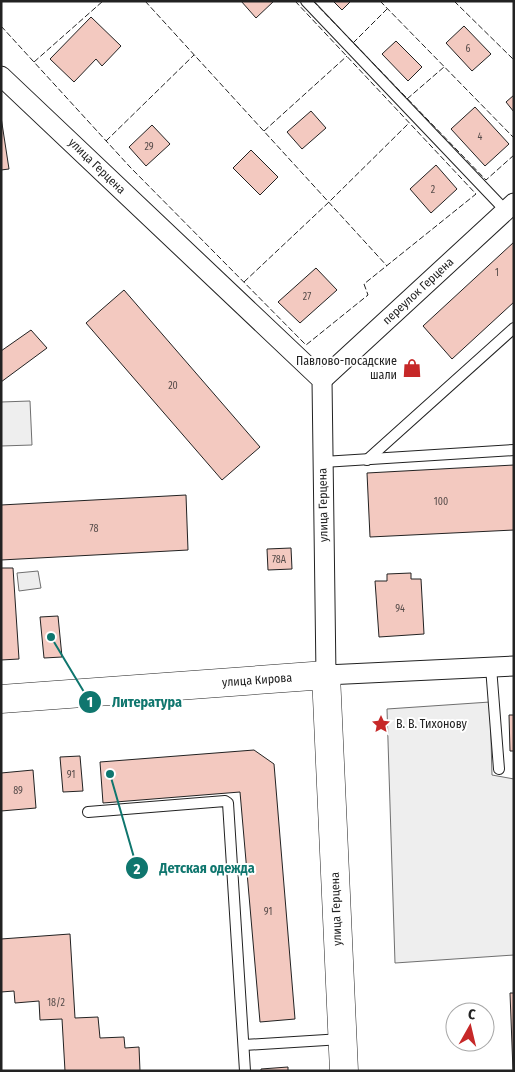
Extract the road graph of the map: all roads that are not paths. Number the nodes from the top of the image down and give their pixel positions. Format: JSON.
{"nodes":[{"id":1,"x":306,"y":1,"type":"edge"},
{"id":2,"x":1,"y":76,"type":"edge"},
{"id":3,"x":510,"y":206,"type":"edge"},
{"id":4,"x":514,"y":328,"type":"edge"},
{"id":5,"x":322,"y":380,"type":"junction"},
{"id":6,"x":514,"y":450,"type":"edge"},
{"id":7,"x":367,"y":460,"type":"junction"},
{"id":8,"x":323,"y":462,"type":"junction"},
{"id":9,"x":514,"y":666,"type":"edge"},
{"id":10,"x":491,"y":667,"type":"junction"},
{"id":11,"x":326,"y":675,"type":"junction"},
{"id":12,"x":1,"y":699,"type":"edge"},
{"id":13,"x":499,"y":769,"type":"dead end"},
{"id":14,"x":88,"y":812,"type":"dead end"},
{"id":15,"x":342,"y":1039,"type":"junction"},
{"id":16,"x":244,"y":1045,"type":"junction"},
{"id":17,"x":245,"y":1071,"type":"edge"},
{"id":18,"x":344,"y":1071,"type":"edge"}],
"edges":[{"from":1,"to":3,"type":"lane"},
{"from":2,"to":5,"type":"street","name":"улица Герцена"},
{"from":3,"to":5,"type":"street","name":"переулок Герцена"},
{"from":4,"to":7,"type":"lane"},
{"from":5,"to":8,"type":"street","name":"улица Герцена"},
{"from":6,"to":7,"type":"lane"},
{"from":7,"to":8,"type":"lane"},
{"from":8,"to":11,"type":"street","name":"улица Герцена"},
{"from":9,"to":10,"type":"street","name":"улица Кирова"},
{"from":10,"to":11,"type":"street","name":"улица Кирова"},
{"from":10,"to":13,"type":"lane"},
{"from":11,"to":12,"type":"street","name":"улица Кирова"},
{"from":11,"to":15,"type":"street","name":"улица Герцена"},
{"from":14,"to":16,"type":"lane"},
{"from":15,"to":16,"type":"lane"},
{"from":15,"to":18,"type":"street","name":"улица Герцена"},
{"from":16,"to":17,"type":"lane"}]}
